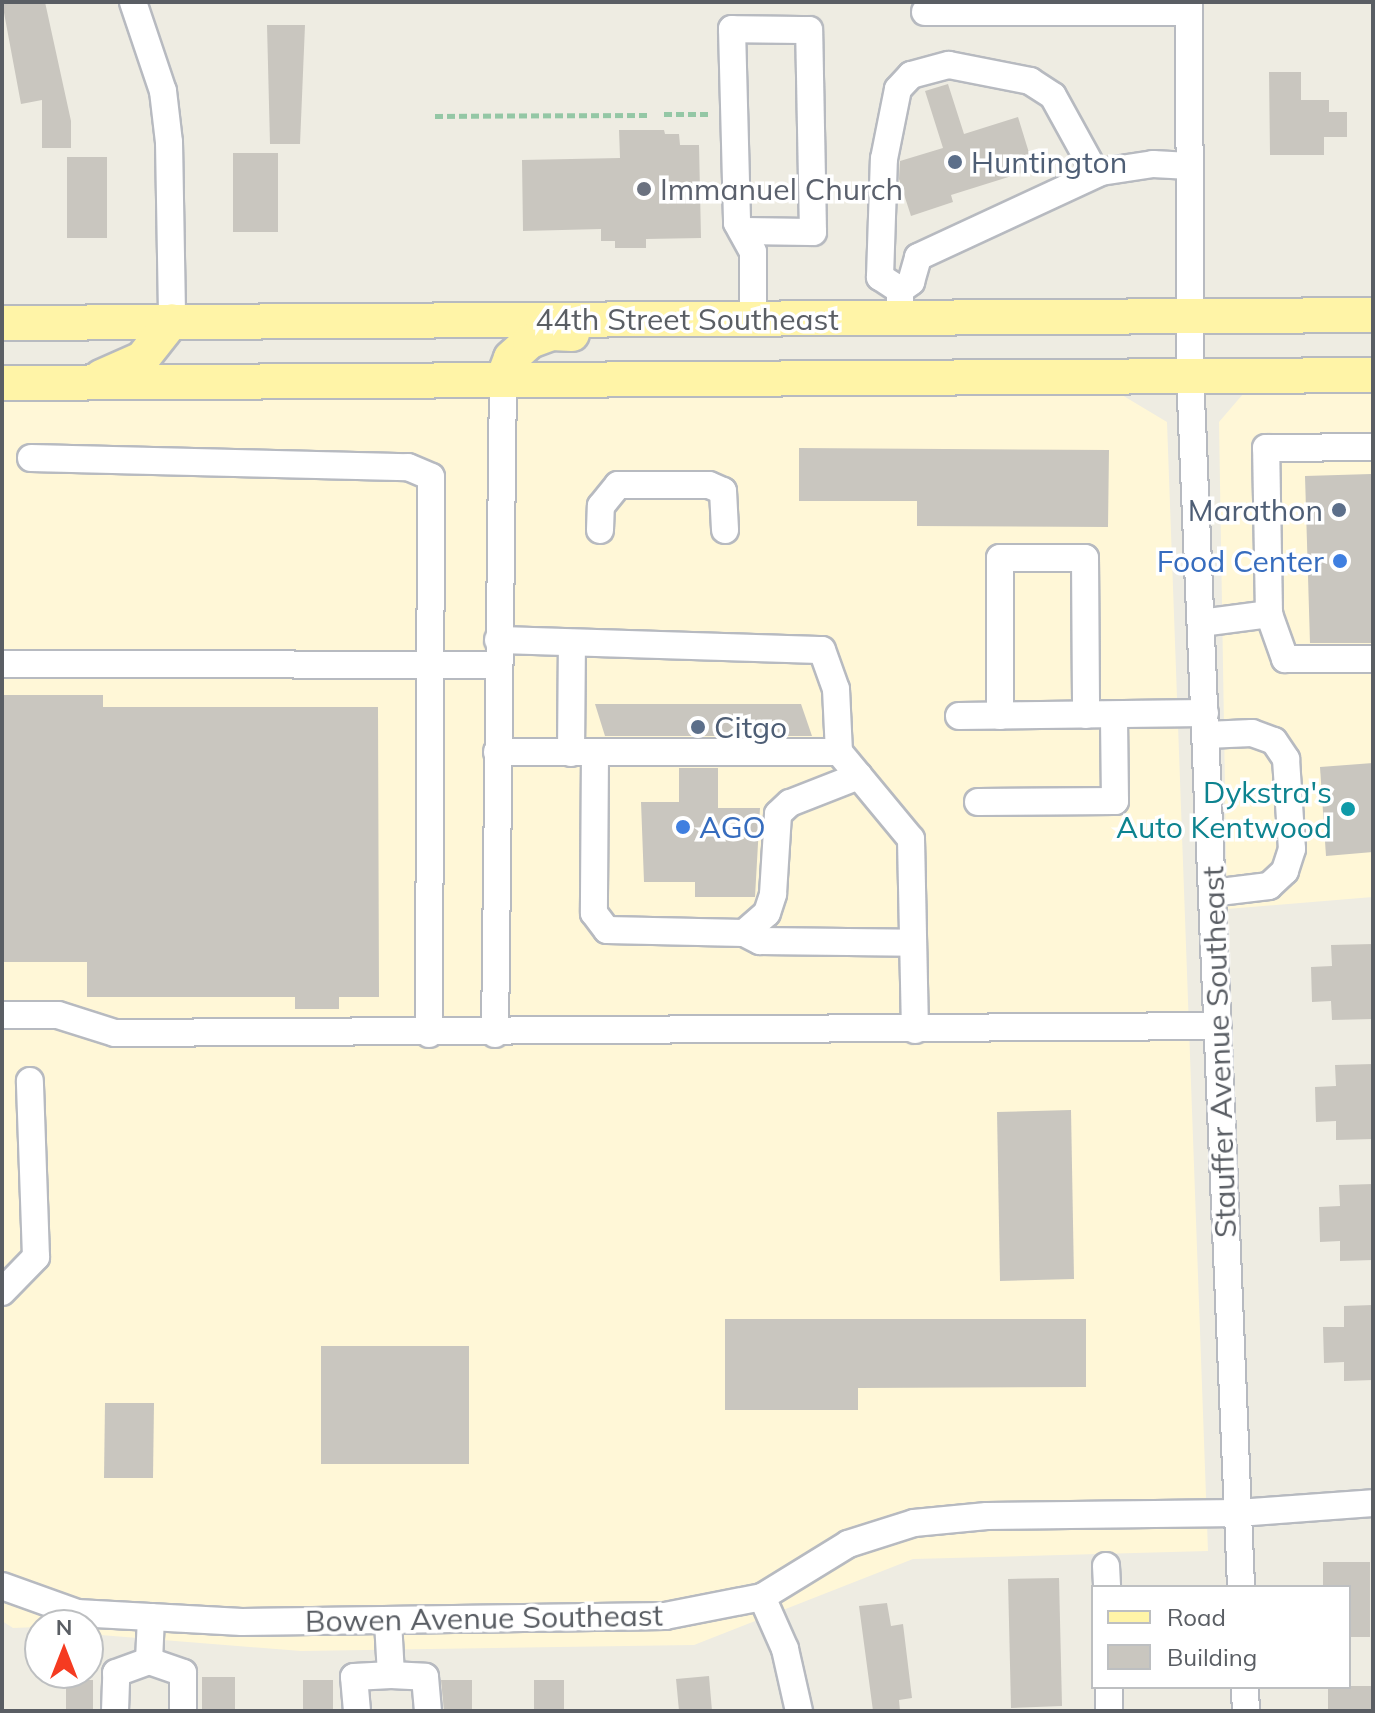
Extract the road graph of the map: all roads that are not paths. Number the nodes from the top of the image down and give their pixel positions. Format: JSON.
{"nodes":[{"id":1,"x":133,"y":2,"type":"edge"},
{"id":2,"x":1188,"y":7,"type":"edge"},
{"id":3,"x":925,"y":12,"type":"dead end"},
{"id":4,"x":1190,"y":166,"type":"junction"},
{"id":5,"x":1096,"y":174,"type":"junction"},
{"id":6,"x":742,"y":231,"type":"junction"},
{"id":7,"x":900,"y":304,"type":"junction"},
{"id":8,"x":1373,"y":315,"type":"edge"},
{"id":9,"x":1190,"y":316,"type":"junction"},
{"id":10,"x":703,"y":317,"type":"junction"},
{"id":11,"x":753,"y":318,"type":"junction"},
{"id":12,"x":172,"y":321,"type":"junction"},
{"id":13,"x":2,"y":323,"type":"edge"},
{"id":14,"x":1190,"y":374,"type":"junction"},
{"id":15,"x":1373,"y":375,"type":"edge"},
{"id":16,"x":503,"y":379,"type":"junction"},
{"id":17,"x":90,"y":382,"type":"junction"},
{"id":18,"x":2,"y":383,"type":"edge"},
{"id":19,"x":1373,"y":447,"type":"edge"},
{"id":20,"x":31,"y":458,"type":"dead end"},
{"id":21,"x":600,"y":530,"type":"dead end"},
{"id":22,"x":725,"y":530,"type":"dead end"},
{"id":23,"x":1269,"y":614,"type":"junction"},
{"id":24,"x":1201,"y":623,"type":"junction"},
{"id":25,"x":572,"y":643,"type":"junction"},
{"id":26,"x":498,"y":652,"type":"junction"},
{"id":27,"x":1373,"y":659,"type":"edge"},
{"id":28,"x":2,"y":664,"type":"edge"},
{"id":29,"x":430,"y":665,"type":"junction"},
{"id":30,"x":1086,"y":715,"type":"junction"},
{"id":31,"x":1114,"y":715,"type":"junction"},
{"id":32,"x":959,"y":716,"type":"dead end"},
{"id":33,"x":1000,"y":716,"type":"junction"},
{"id":34,"x":1205,"y":724,"type":"junction"},
{"id":35,"x":497,"y":752,"type":"junction"},
{"id":36,"x":839,"y":752,"type":"junction"},
{"id":37,"x":583,"y":753,"type":"junction"},
{"id":38,"x":859,"y":776,"type":"junction"},
{"id":39,"x":978,"y":802,"type":"dead end"},
{"id":40,"x":1212,"y":893,"type":"junction"},
{"id":41,"x":744,"y":933,"type":"junction"},
{"id":42,"x":913,"y":943,"type":"junction"},
{"id":43,"x":2,"y":1015,"type":"edge"},
{"id":44,"x":1218,"y":1026,"type":"junction"},
{"id":45,"x":915,"y":1030,"type":"junction"},
{"id":46,"x":429,"y":1034,"type":"junction"},
{"id":47,"x":495,"y":1034,"type":"junction"},
{"id":48,"x":30,"y":1081,"type":"dead end"},
{"id":49,"x":2,"y":1292,"type":"edge"},
{"id":50,"x":1373,"y":1503,"type":"edge"},
{"id":51,"x":1238,"y":1513,"type":"junction"},
{"id":52,"x":1241,"y":1585,"type":"edge"},
{"id":53,"x":2,"y":1586,"type":"edge"},
{"id":54,"x":762,"y":1597,"type":"junction"},
{"id":55,"x":151,"y":1617,"type":"junction"},
{"id":56,"x":388,"y":1622,"type":"junction"},
{"id":57,"x":149,"y":1661,"type":"junction"},
{"id":58,"x":391,"y":1675,"type":"junction"},
{"id":59,"x":1109,"y":1689,"type":"edge"},
{"id":60,"x":1245,"y":1689,"type":"edge"},
{"id":61,"x":115,"y":1711,"type":"edge"},
{"id":62,"x":183,"y":1711,"type":"edge"},
{"id":63,"x":357,"y":1711,"type":"edge"},
{"id":64,"x":428,"y":1711,"type":"edge"},
{"id":65,"x":799,"y":1711,"type":"edge"},
{"id":66,"x":1109,"y":1711,"type":"edge"},
{"id":67,"x":1246,"y":1711,"type":"edge"}],
"edges":[{"from":1,"to":12,"type":"street"},
{"from":2,"to":3,"type":"street"},
{"from":2,"to":4,"type":"street","name":"Stauffer Avenue Southeast"},
{"from":4,"to":5,"type":"street"},
{"from":4,"to":9,"type":"street","name":"Stauffer Avenue Southeast"},
{"from":5,"to":7,"type":"street"},
{"from":5,"to":7,"type":"street"},
{"from":6,"to":6,"type":"street"},
{"from":6,"to":11,"type":"street"},
{"from":7,"to":9,"type":"main road","name":"44th Street Southeast"},
{"from":7,"to":11,"type":"main road","name":"44th Street Southeast"},
{"from":8,"to":9,"type":"main road","name":"44th Street Southeast"},
{"from":9,"to":14,"type":"street","name":"Stauffer Avenue Southeast"},
{"from":10,"to":11,"type":"main road","name":"44th Street Southeast"},
{"from":10,"to":12,"type":"main road","name":"44th Street Southeast"},
{"from":10,"to":16,"type":"main road"},
{"from":12,"to":13,"type":"main road","name":"44th Street Southeast"},
{"from":12,"to":17,"type":"main road"},
{"from":14,"to":15,"type":"main road","name":"44th Street Southeast"},
{"from":14,"to":16,"type":"main road","name":"44th Street Southeast"},
{"from":14,"to":24,"type":"street","name":"Stauffer Avenue Southeast"},
{"from":16,"to":17,"type":"main road","name":"44th Street Southeast"},
{"from":16,"to":26,"type":"street"},
{"from":17,"to":18,"type":"main road","name":"44th Street Southeast"},
{"from":19,"to":23,"type":"street"},
{"from":20,"to":29,"type":"street"},
{"from":21,"to":22,"type":"street"},
{"from":23,"to":24,"type":"street"},
{"from":23,"to":27,"type":"street"},
{"from":24,"to":34,"type":"street","name":"Stauffer Avenue Southeast"},
{"from":25,"to":26,"type":"street"},
{"from":25,"to":36,"type":"street"},
{"from":25,"to":37,"type":"street"},
{"from":26,"to":29,"type":"street"},
{"from":26,"to":35,"type":"street"},
{"from":28,"to":29,"type":"street"},
{"from":29,"to":46,"type":"street"},
{"from":30,"to":31,"type":"street"},
{"from":30,"to":33,"type":"street"},
{"from":30,"to":33,"type":"street"},
{"from":31,"to":34,"type":"street"},
{"from":31,"to":39,"type":"street"},
{"from":32,"to":33,"type":"street"},
{"from":34,"to":40,"type":"street","name":"Stauffer Avenue Southeast"},
{"from":34,"to":40,"type":"street"},
{"from":35,"to":37,"type":"street"},
{"from":35,"to":47,"type":"street"},
{"from":36,"to":37,"type":"street"},
{"from":36,"to":38,"type":"street"},
{"from":37,"to":41,"type":"street"},
{"from":38,"to":41,"type":"street"},
{"from":38,"to":42,"type":"street"},
{"from":40,"to":44,"type":"street","name":"Stauffer Avenue Southeast"},
{"from":41,"to":42,"type":"street"},
{"from":42,"to":45,"type":"street"},
{"from":43,"to":46,"type":"street"},
{"from":44,"to":45,"type":"street"},
{"from":44,"to":51,"type":"street","name":"Stauffer Avenue Southeast"},
{"from":45,"to":47,"type":"street"},
{"from":46,"to":47,"type":"street"},
{"from":48,"to":49,"type":"street"},
{"from":50,"to":51,"type":"street","name":"Bowen Avenue Southeast"},
{"from":51,"to":52,"type":"street","name":"Stauffer Avenue Southeast"},
{"from":51,"to":54,"type":"street","name":"Bowen Avenue Southeast"},
{"from":53,"to":55,"type":"street","name":"Bowen Avenue Southeast"},
{"from":54,"to":56,"type":"street","name":"Bowen Avenue Southeast"},
{"from":54,"to":65,"type":"street"},
{"from":55,"to":56,"type":"street","name":"Bowen Avenue Southeast"},
{"from":55,"to":57,"type":"street"},
{"from":56,"to":58,"type":"street"},
{"from":57,"to":61,"type":"street"},
{"from":57,"to":62,"type":"street"},
{"from":58,"to":63,"type":"street"},
{"from":58,"to":64,"type":"street"},
{"from":59,"to":66,"type":"street"},
{"from":60,"to":67,"type":"street"}]}
